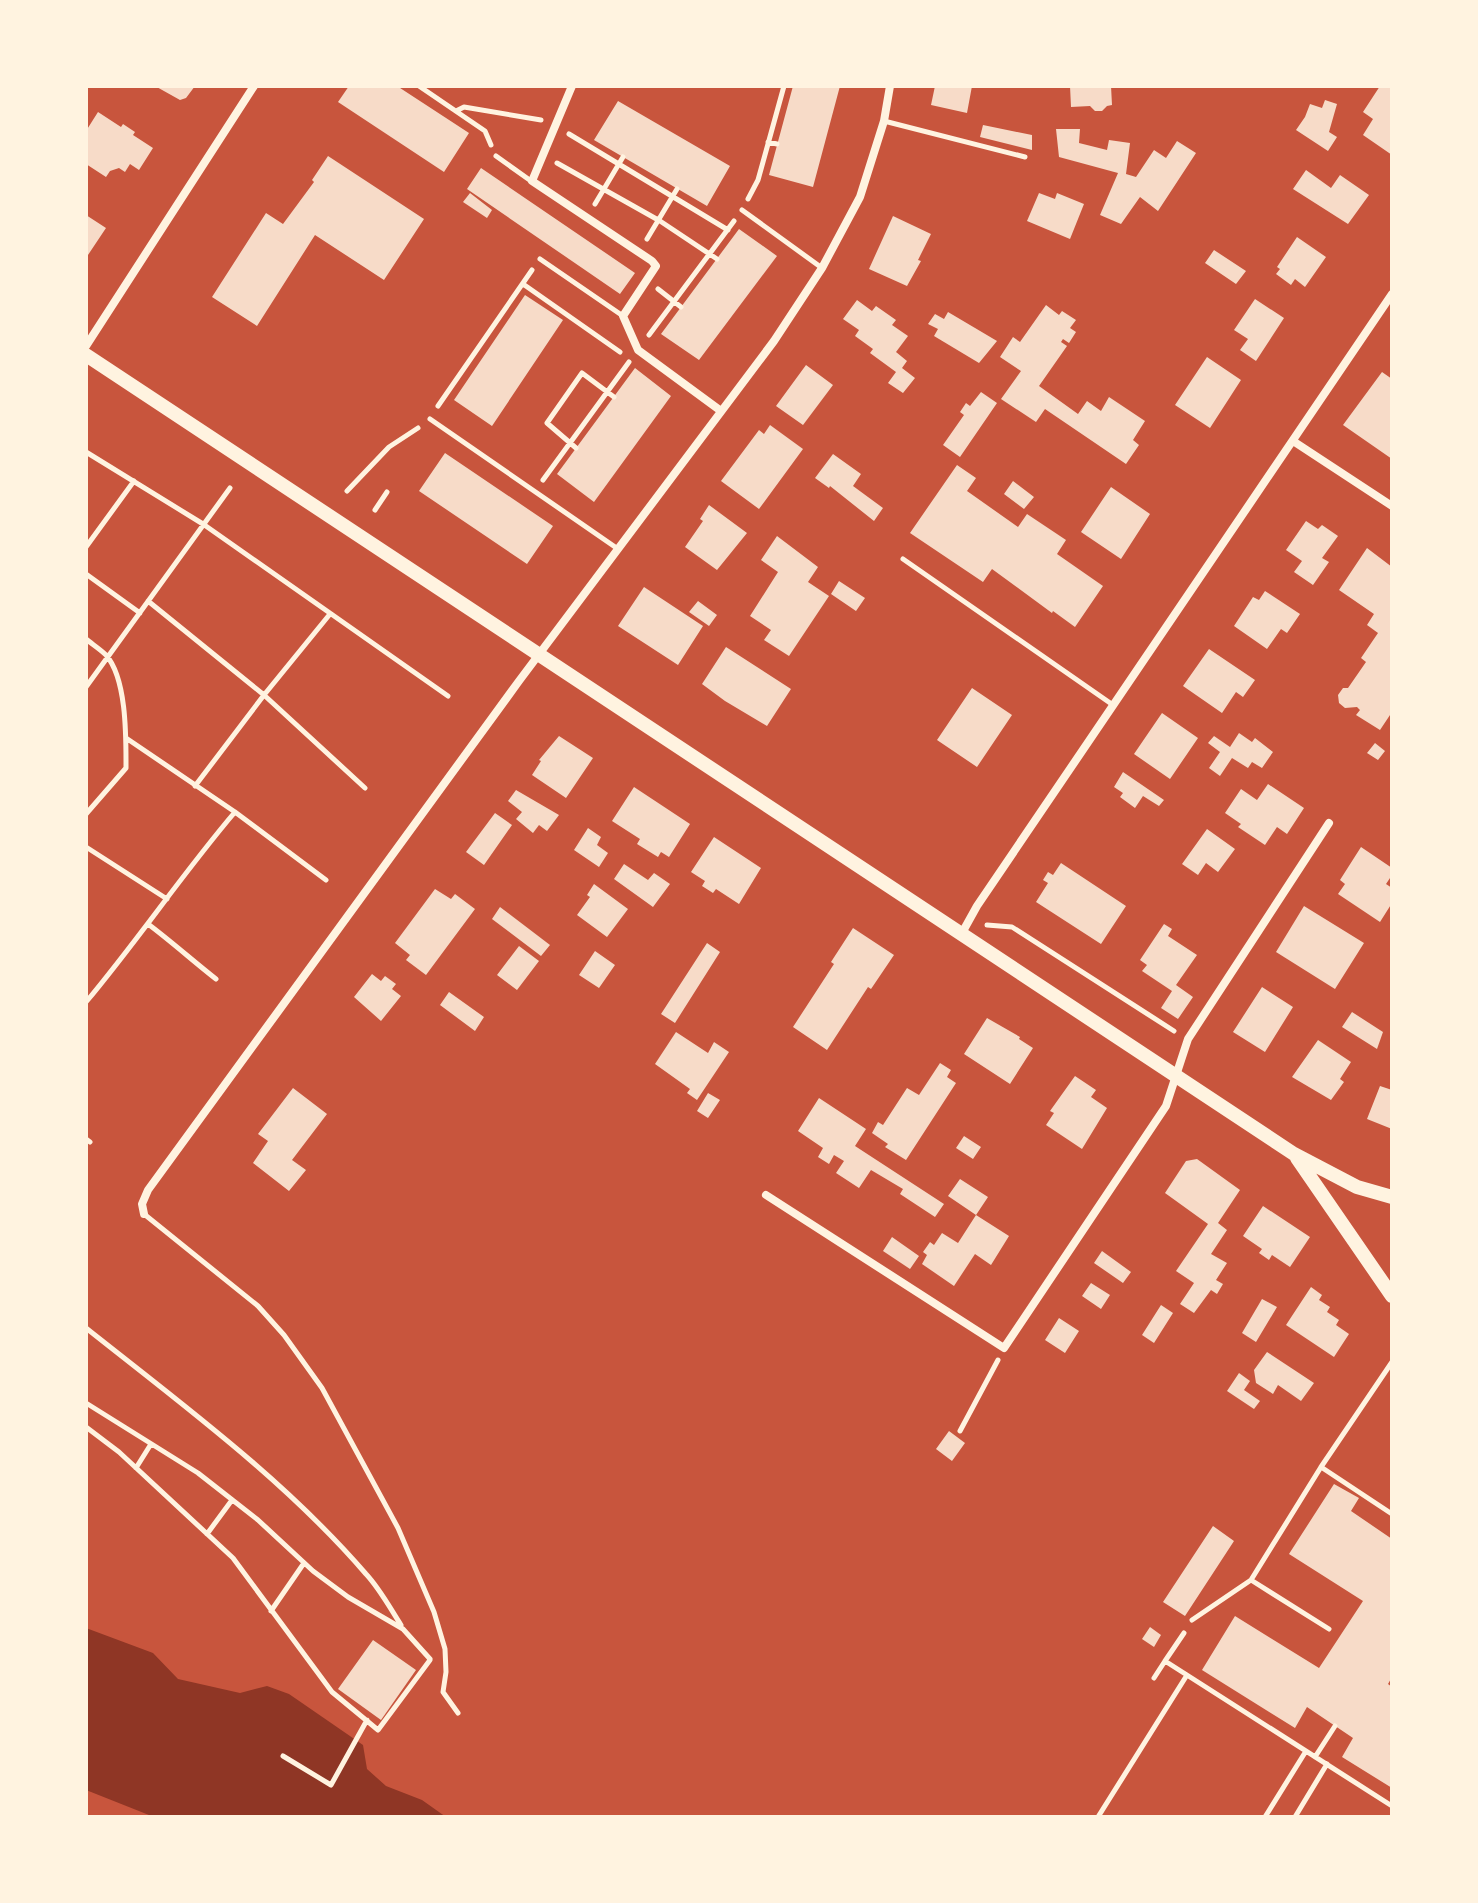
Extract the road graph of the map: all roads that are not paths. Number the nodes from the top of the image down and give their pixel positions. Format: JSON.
{"nodes":[{"id":1,"x":254,"y":86,"type":"edge"},
{"id":2,"x":572,"y":86,"type":"edge"},
{"id":3,"x":890,"y":86,"type":"edge"},
{"id":4,"x":884,"y":121,"type":"junction"},
{"id":5,"x":496,"y":156,"type":"road end"},
{"id":6,"x":1025,"y":157,"type":"dead end"},
{"id":7,"x":532,"y":181,"type":"junction"},
{"id":8,"x":742,"y":210,"type":"road end"},
{"id":9,"x":540,"y":259,"type":"road end"},
{"id":10,"x":822,"y":268,"type":"junction"},
{"id":11,"x":1392,"y":294,"type":"edge"},
{"id":12,"x":623,"y":316,"type":"junction"},
{"id":13,"x":86,"y":346,"type":"edge"},
{"id":14,"x":86,"y":355,"type":"edge"},
{"id":15,"x":721,"y":411,"type":"junction"},
{"id":16,"x":430,"y":419,"type":"road end"},
{"id":17,"x":1293,"y":441,"type":"junction"},
{"id":18,"x":1392,"y":506,"type":"edge"},
{"id":19,"x":618,"y":549,"type":"junction"},
{"id":20,"x":903,"y":559,"type":"dead end"},
{"id":21,"x":538,"y":655,"type":"junction"},
{"id":22,"x":1113,"y":705,"type":"junction"},
{"id":23,"x":1329,"y":823,"type":"dead end"},
{"id":24,"x":962,"y":933,"type":"junction"},
{"id":25,"x":1175,"y":1075,"type":"junction"},
{"id":26,"x":1294,"y":1154,"type":"junction"},
{"id":27,"x":766,"y":1195,"type":"dead end"},
{"id":28,"x":1392,"y":1197,"type":"edge"},
{"id":29,"x":144,"y":1214,"type":"joint"},
{"id":30,"x":1392,"y":1296,"type":"edge"},
{"id":31,"x":1392,"y":1362,"type":"edge"},
{"id":32,"x":1321,"y":1467,"type":"junction"},
{"id":33,"x":1392,"y":1514,"type":"edge"},
{"id":34,"x":1251,"y":1580,"type":"junction"},
{"id":35,"x":1192,"y":1620,"type":"road end"},
{"id":36,"x":1329,"y":1629,"type":"dead end"},
{"id":37,"x":458,"y":1713,"type":"dead end"}],
"edges":[{"from":1,"to":13,"type":"street"},
{"from":2,"to":7,"type":"street"},
{"from":3,"to":4,"type":"street"},
{"from":4,"to":6,"type":"lane"},
{"from":4,"to":10,"type":"street"},
{"from":5,"to":7,"type":"lane"},
{"from":7,"to":12,"type":"street"},
{"from":8,"to":10,"type":"lane"},
{"from":9,"to":12,"type":"lane"},
{"from":10,"to":15,"type":"street"},
{"from":11,"to":17,"type":"street"},
{"from":12,"to":15,"type":"street"},
{"from":14,"to":21,"type":"street"},
{"from":15,"to":19,"type":"street"},
{"from":16,"to":19,"type":"lane"},
{"from":17,"to":18,"type":"street"},
{"from":17,"to":22,"type":"street"},
{"from":19,"to":21,"type":"street"},
{"from":20,"to":22,"type":"lane"},
{"from":21,"to":24,"type":"street"},
{"from":21,"to":29,"type":"street"},
{"from":22,"to":24,"type":"street"},
{"from":23,"to":25,"type":"street"},
{"from":24,"to":25,"type":"street"},
{"from":25,"to":26,"type":"street"},
{"from":25,"to":27,"type":"street"},
{"from":26,"to":28,"type":"street"},
{"from":26,"to":30,"type":"street"},
{"from":29,"to":37,"type":"lane"},
{"from":31,"to":32,"type":"lane"},
{"from":32,"to":33,"type":"lane"},
{"from":32,"to":34,"type":"lane"},
{"from":34,"to":35,"type":"lane"},
{"from":34,"to":36,"type":"lane"}]}
